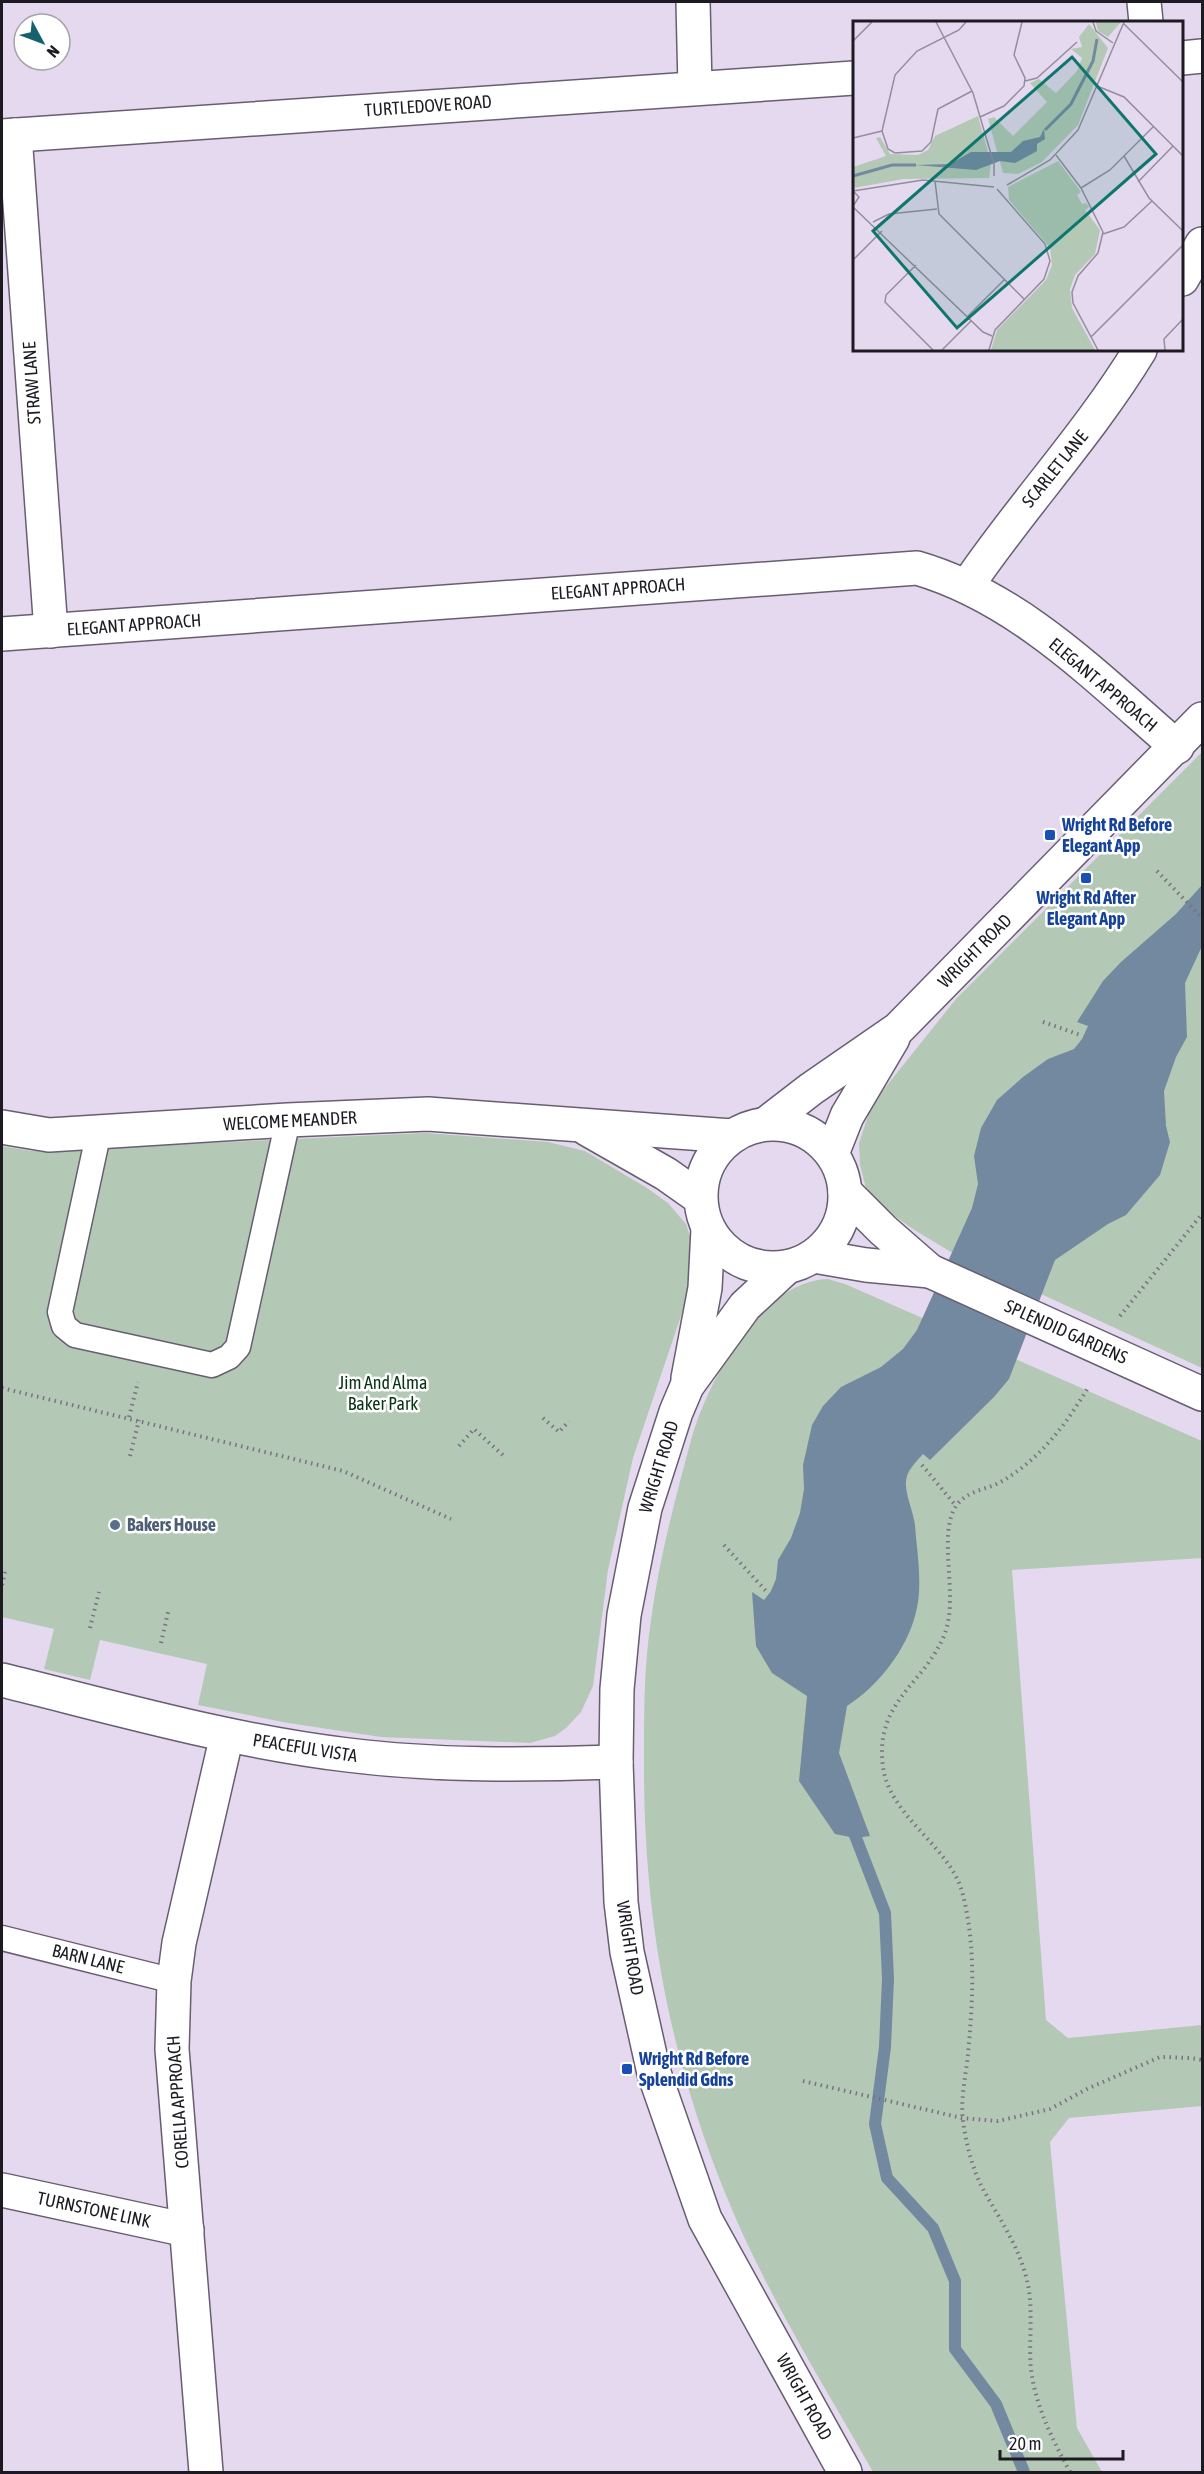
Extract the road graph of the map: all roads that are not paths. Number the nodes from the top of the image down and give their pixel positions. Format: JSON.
{"nodes":[{"id":1,"x":693,"y":2,"type":"edge"},
{"id":2,"x":1144,"y":2,"type":"edge"},
{"id":3,"x":1146,"y":21,"type":"edge"},
{"id":4,"x":1203,"y":56,"type":"edge"},
{"id":5,"x":1183,"y":58,"type":"edge"},
{"id":6,"x":853,"y":78,"type":"edge"},
{"id":7,"x":695,"y":87,"type":"junction"},
{"id":8,"x":8,"y":135,"type":"edge"},
{"id":9,"x":1203,"y":244,"type":"edge"},
{"id":10,"x":1183,"y":277,"type":"edge"},
{"id":11,"x":1139,"y":351,"type":"edge"},
{"id":12,"x":966,"y":586,"type":"junction"},
{"id":13,"x":51,"y":631,"type":"junction"},
{"id":14,"x":2,"y":634,"type":"edge"},
{"id":15,"x":1203,"y":719,"type":"edge"},
{"id":16,"x":1177,"y":747,"type":"junction"},
{"id":17,"x":898,"y":1029,"type":"junction"},
{"id":18,"x":288,"y":1120,"type":"junction"},
{"id":19,"x":767,"y":1123,"type":"junction"},
{"id":20,"x":580,"y":1126,"type":"junction"},
{"id":21,"x":2,"y":1127,"type":"edge"},
{"id":22,"x":99,"y":1131,"type":"junction"},
{"id":23,"x":732,"y":1136,"type":"junction"},
{"id":24,"x":832,"y":1154,"type":"junction"},
{"id":25,"x":845,"y":1192,"type":"junction"},
{"id":26,"x":704,"y":1214,"type":"junction"},
{"id":27,"x":801,"y":1261,"type":"junction"},
{"id":28,"x":930,"y":1271,"type":"junction"},
{"id":29,"x":687,"y":1386,"type":"junction"},
{"id":30,"x":1203,"y":1394,"type":"edge"},
{"id":31,"x":2,"y":1680,"type":"edge"},
{"id":32,"x":227,"y":1735,"type":"junction"},
{"id":33,"x":616,"y":1762,"type":"junction"},
{"id":34,"x":2,"y":1938,"type":"edge"},
{"id":35,"x":174,"y":1981,"type":"junction"},
{"id":36,"x":2,"y":2190,"type":"edge"},
{"id":37,"x":187,"y":2230,"type":"junction"},
{"id":38,"x":206,"y":2472,"type":"edge"},
{"id":39,"x":846,"y":2472,"type":"edge"}],
"edges":[{"from":1,"to":7,"type":"street"},
{"from":2,"to":3,"type":"street"},
{"from":4,"to":5,"type":"street"},
{"from":6,"to":7,"type":"street","name":"TURTLEDOVE ROAD"},
{"from":7,"to":8,"type":"street","name":"TURTLEDOVE ROAD"},
{"from":8,"to":13,"type":"street","name":"STRAW LANE"},
{"from":9,"to":10,"type":"street"},
{"from":11,"to":12,"type":"street","name":"SCARLET LANE"},
{"from":12,"to":13,"type":"street","name":"ELEGANT APPROACH"},
{"from":12,"to":16,"type":"street","name":"ELEGANT APPROACH"},
{"from":13,"to":14,"type":"street","name":"ELEGANT APPROACH"},
{"from":15,"to":16,"type":"street","name":"WRIGHT ROAD"},
{"from":16,"to":17,"type":"street","name":"WRIGHT ROAD"},
{"from":17,"to":19,"type":"street","name":"WRIGHT ROAD"},
{"from":17,"to":24,"type":"street","name":"WRIGHT ROAD"},
{"from":18,"to":20,"type":"street","name":"WELCOME MEANDER"},
{"from":18,"to":22,"type":"street","name":"WELCOME MEANDER"},
{"from":18,"to":22,"type":"lane"},
{"from":19,"to":23,"type":"street"},
{"from":19,"to":24,"type":"street"},
{"from":20,"to":23,"type":"street","name":"WELCOME MEANDER"},
{"from":20,"to":26,"type":"street","name":"WELCOME MEANDER"},
{"from":21,"to":22,"type":"street","name":"WELCOME MEANDER"},
{"from":23,"to":26,"type":"street"},
{"from":24,"to":25,"type":"street"},
{"from":25,"to":27,"type":"street"},
{"from":25,"to":28,"type":"street","name":"SPLENDID GARDENS"},
{"from":26,"to":27,"type":"street"},
{"from":26,"to":29,"type":"street","name":"WRIGHT ROAD"},
{"from":27,"to":28,"type":"street","name":"SPLENDID GARDENS"},
{"from":27,"to":29,"type":"street","name":"WRIGHT ROAD"},
{"from":28,"to":30,"type":"street","name":"SPLENDID GARDENS"},
{"from":29,"to":33,"type":"street","name":"WRIGHT ROAD"},
{"from":31,"to":32,"type":"street","name":"PEACEFUL VISTA"},
{"from":32,"to":33,"type":"street","name":"PEACEFUL VISTA"},
{"from":32,"to":35,"type":"street","name":"CORELLA APPROACH"},
{"from":33,"to":39,"type":"street","name":"WRIGHT ROAD"},
{"from":34,"to":35,"type":"lane","name":"BARN LANE"},
{"from":35,"to":37,"type":"street","name":"CORELLA APPROACH"},
{"from":36,"to":37,"type":"street","name":"TURNSTONE LINK"},
{"from":37,"to":38,"type":"street","name":"CORELLA APPROACH"}]}
